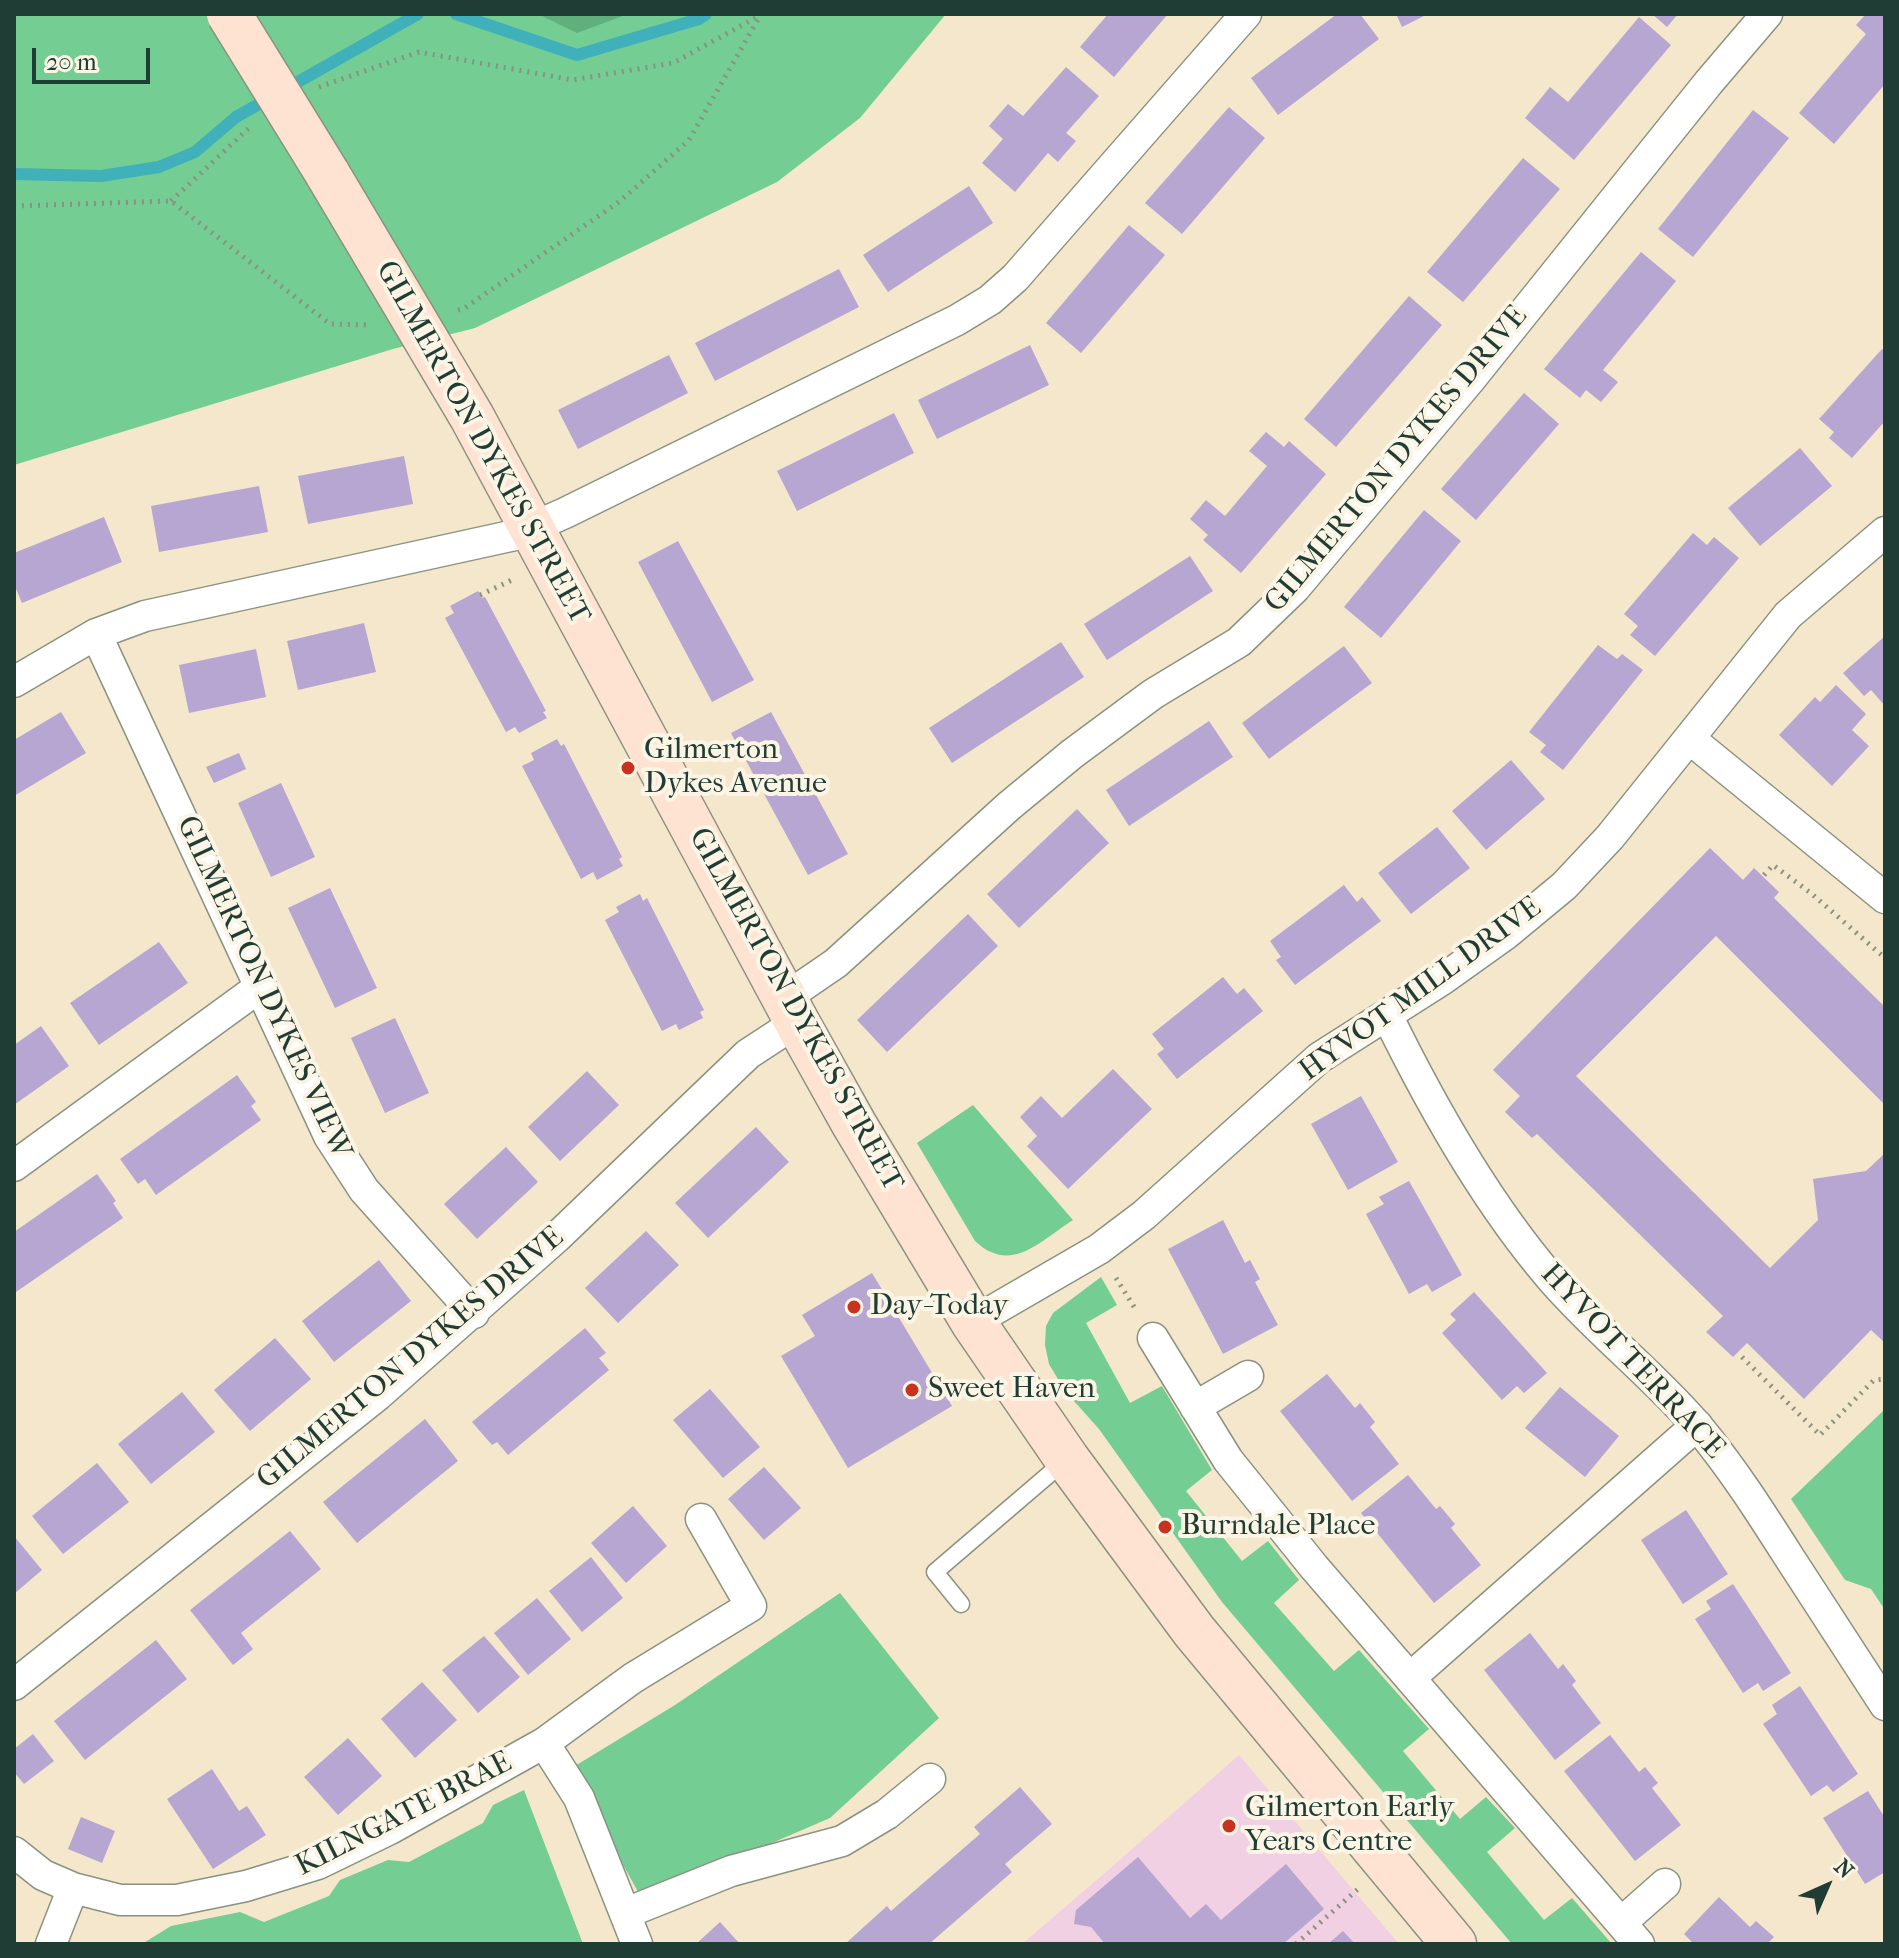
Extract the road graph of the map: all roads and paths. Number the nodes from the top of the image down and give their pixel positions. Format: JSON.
{"nodes":[{"id":1,"x":229,"y":14,"type":"edge"},
{"id":2,"x":1246,"y":14,"type":"edge"},
{"id":3,"x":1767,"y":14,"type":"edge"},
{"id":4,"x":761,"y":15,"type":"edge"},
{"id":5,"x":419,"y":52,"type":"dead end"},
{"id":6,"x":14,"y":206,"type":"edge"},
{"id":7,"x":414,"y":317,"type":"junction"},
{"id":8,"x":533,"y":528,"type":"junction"},
{"id":9,"x":1885,"y":532,"type":"edge"},
{"id":10,"x":96,"y":634,"type":"junction"},
{"id":11,"x":14,"y":682,"type":"edge"},
{"id":12,"x":1690,"y":739,"type":"junction"},
{"id":13,"x":1764,"y":875,"type":"dead end"},
{"id":14,"x":1885,"y":898,"type":"edge"},
{"id":15,"x":1885,"y":958,"type":"edge"},
{"id":16,"x":261,"y":986,"type":"junction"},
{"id":17,"x":791,"y":1010,"type":"junction"},
{"id":18,"x":1387,"y":1015,"type":"junction"},
{"id":19,"x":14,"y":1166,"type":"edge"},
{"id":20,"x":1099,"y":1249,"type":"junction"},
{"id":21,"x":474,"y":1313,"type":"junction"},
{"id":22,"x":973,"y":1322,"type":"junction"},
{"id":23,"x":1153,"y":1338,"type":"joint"},
{"id":24,"x":1742,"y":1357,"type":"dead end"},
{"id":25,"x":1248,"y":1376,"type":"dead end"},
{"id":26,"x":1885,"y":1379,"type":"edge"},
{"id":27,"x":1195,"y":1407,"type":"junction"},
{"id":28,"x":1697,"y":1425,"type":"junction"},
{"id":29,"x":1067,"y":1459,"type":"junction"},
{"id":30,"x":701,"y":1519,"type":"dead end"},
{"id":31,"x":961,"y":1604,"type":"dead end"},
{"id":32,"x":1410,"y":1678,"type":"junction"},
{"id":33,"x":14,"y":1685,"type":"edge"},
{"id":34,"x":1885,"y":1705,"type":"edge"},
{"id":35,"x":544,"y":1743,"type":"junction"},
{"id":36,"x":930,"y":1779,"type":"dead end"},
{"id":37,"x":14,"y":1852,"type":"edge"},
{"id":38,"x":1388,"y":1865,"type":"junction"},
{"id":39,"x":1665,"y":1884,"type":"dead end"},
{"id":40,"x":73,"y":1888,"type":"junction"},
{"id":41,"x":626,"y":1913,"type":"junction"},
{"id":42,"x":1630,"y":1933,"type":"edge"},
{"id":43,"x":51,"y":1944,"type":"edge"},
{"id":44,"x":637,"y":1944,"type":"edge"},
{"id":45,"x":1296,"y":1944,"type":"edge"},
{"id":46,"x":1454,"y":1944,"type":"edge"}],
"edges":[{"from":1,"to":7,"type":"main road","name":"GILMERTON DYKES STREET","bridge":true},
{"from":2,"to":8,"type":"street"},
{"from":3,"to":17,"type":"street","name":"GILMERTON DYKES DRIVE"},
{"from":4,"to":5,"type":"path"},
{"from":4,"to":7,"type":"path"},
{"from":6,"to":7,"type":"path"},
{"from":7,"to":8,"type":"main road","name":"GILMERTON DYKES STREET"},
{"from":8,"to":10,"type":"street"},
{"from":8,"to":17,"type":"main road","name":"GILMERTON DYKES STREET"},
{"from":9,"to":12,"type":"street","name":"HYVOT MILL DRIVE"},
{"from":10,"to":11,"type":"street"},
{"from":10,"to":16,"type":"street","name":"GILMERTON DYKES VIEW"},
{"from":12,"to":14,"type":"street"},
{"from":12,"to":18,"type":"street","name":"HYVOT MILL DRIVE"},
{"from":13,"to":15,"type":"path"},
{"from":16,"to":19,"type":"street"},
{"from":16,"to":21,"type":"street","name":"GILMERTON DYKES VIEW"},
{"from":17,"to":21,"type":"street","name":"GILMERTON DYKES DRIVE"},
{"from":17,"to":22,"type":"main road","name":"GILMERTON DYKES STREET"},
{"from":18,"to":20,"type":"street","name":"HYVOT MILL DRIVE"},
{"from":18,"to":28,"type":"street","name":"HYVOT TERRACE"},
{"from":20,"to":22,"type":"street","name":"HYVOT MILL DRIVE"},
{"from":20,"to":23,"type":"path"},
{"from":21,"to":33,"type":"street","name":"GILMERTON DYKES DRIVE"},
{"from":22,"to":29,"type":"main road","name":"GILMERTON DYKES STREET"},
{"from":23,"to":27,"type":"street"},
{"from":24,"to":26,"type":"path"},
{"from":25,"to":27,"type":"street"},
{"from":27,"to":32,"type":"street"},
{"from":28,"to":32,"type":"street"},
{"from":28,"to":34,"type":"street","name":"HYVOT TERRACE"},
{"from":29,"to":31,"type":"lane"},
{"from":29,"to":38,"type":"main road","name":"GILMERTON DYKES STREET"},
{"from":30,"to":35,"type":"street","name":"KILNGATE BRAE"},
{"from":32,"to":42,"type":"street"},
{"from":35,"to":40,"type":"street","name":"KILNGATE BRAE"},
{"from":35,"to":41,"type":"street","name":"KILNGATE BRAE"},
{"from":36,"to":41,"type":"street"},
{"from":37,"to":40,"type":"street","name":"KILNGATE BRAE"},
{"from":38,"to":45,"type":"path"},
{"from":38,"to":46,"type":"main road","name":"GILMERTON DYKES STREET"},
{"from":39,"to":42,"type":"street"},
{"from":40,"to":43,"type":"street"},
{"from":41,"to":44,"type":"street","name":"KILNGATE BRAE"}]}
